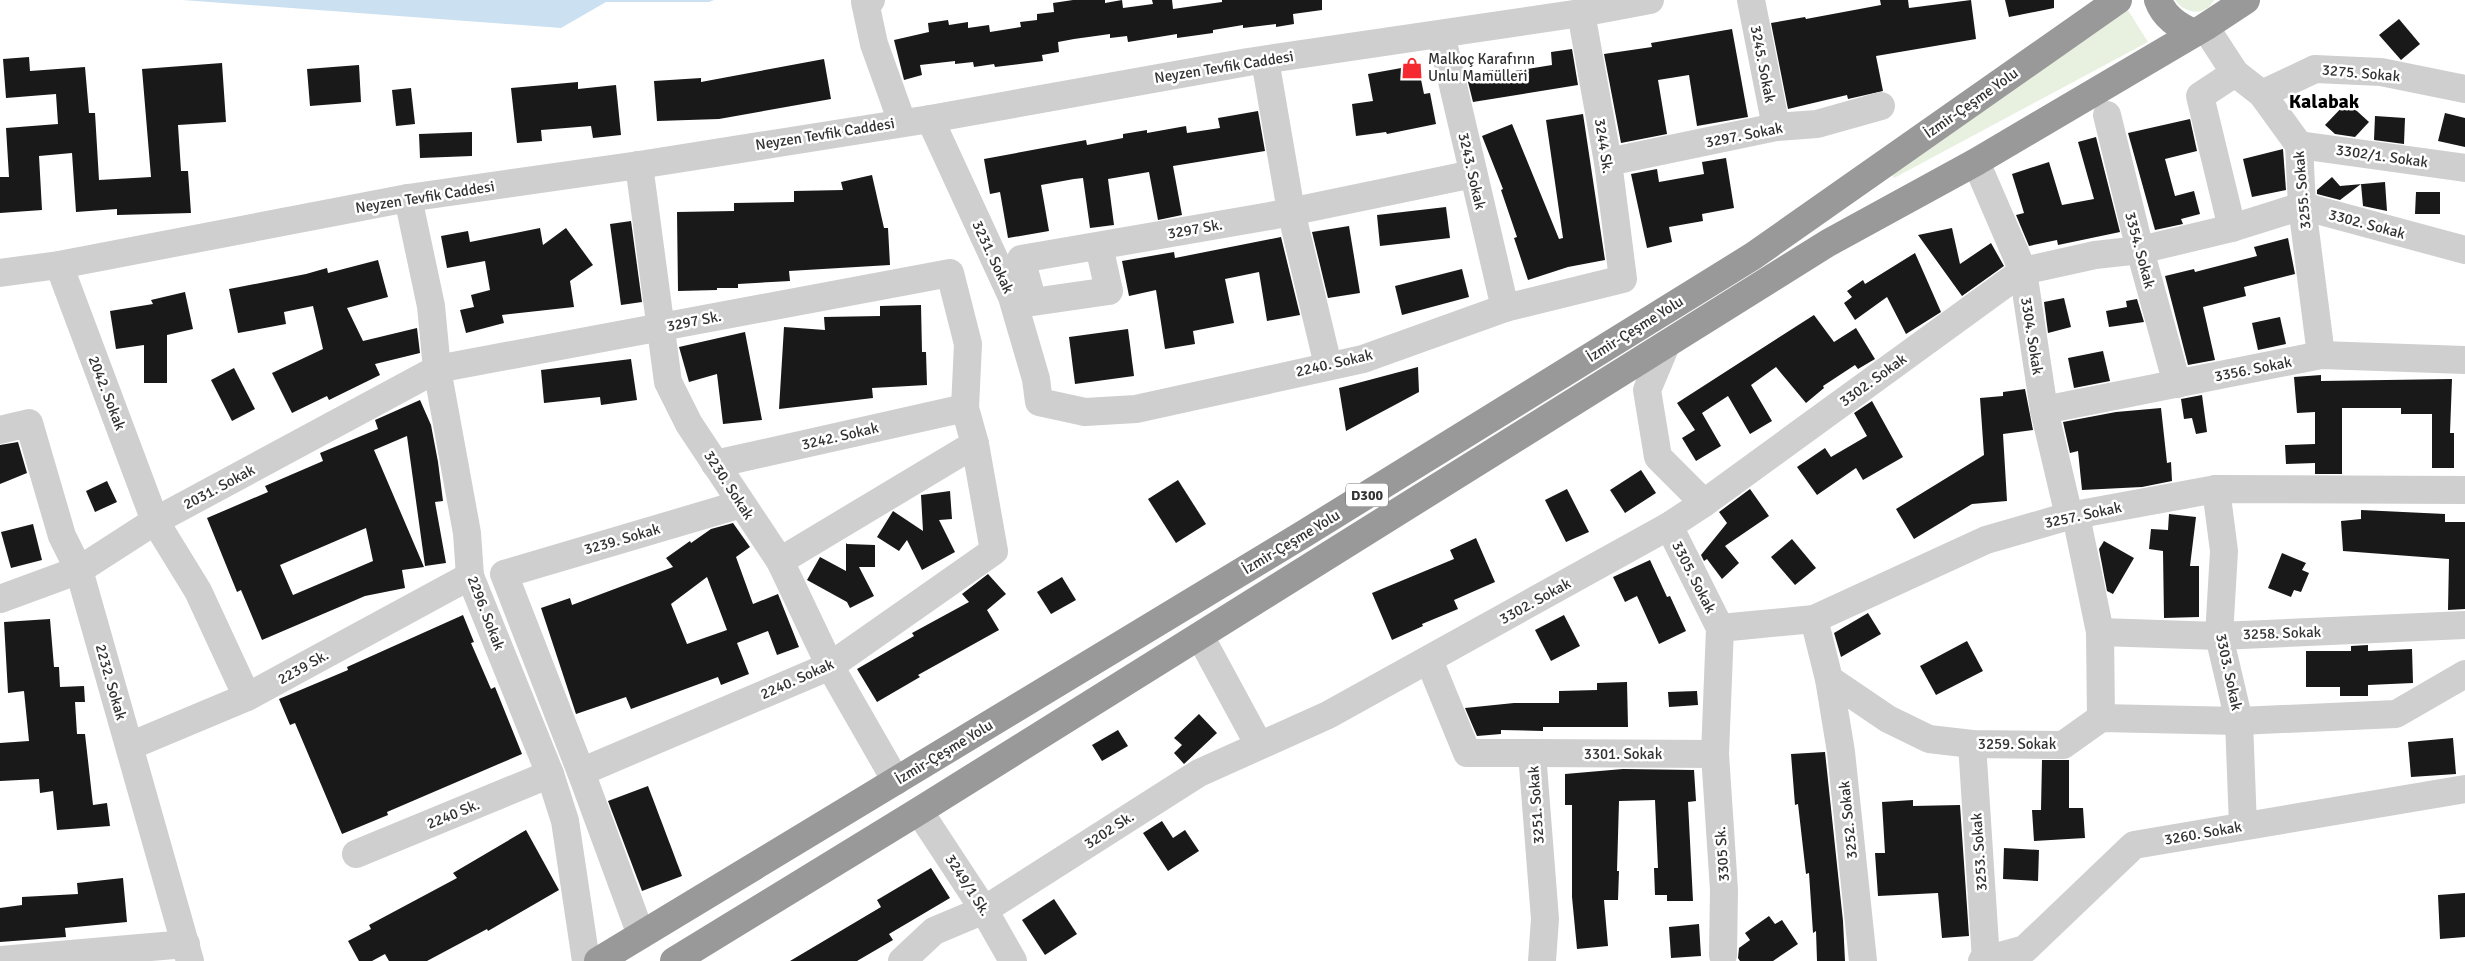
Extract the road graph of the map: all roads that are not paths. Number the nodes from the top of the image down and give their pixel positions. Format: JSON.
{"nodes":[{"id":1,"x":1751,"y":0,"type":"edge"},
{"id":2,"x":2118,"y":0,"type":"edge"},
{"id":3,"x":2158,"y":0,"type":"edge"},
{"id":4,"x":868,"y":1,"type":"edge"},
{"id":5,"x":1639,"y":1,"type":"edge"},
{"id":6,"x":2242,"y":2,"type":"edge"},
{"id":7,"x":1581,"y":13,"type":"junction"},
{"id":8,"x":2199,"y":30,"type":"junction"},
{"id":9,"x":1441,"y":34,"type":"junction"},
{"id":10,"x":1265,"y":60,"type":"junction"},
{"id":11,"x":2235,"y":73,"type":"junction"},
{"id":12,"x":2465,"y":89,"type":"edge"},
{"id":13,"x":2262,"y":94,"type":"junction"},
{"id":14,"x":1880,"y":106,"type":"dead end"},
{"id":15,"x":2107,"y":115,"type":"dead end"},
{"id":16,"x":930,"y":119,"type":"junction"},
{"id":17,"x":902,"y":122,"type":"junction"},
{"id":18,"x":1776,"y":127,"type":"junction"},
{"id":19,"x":2299,"y":145,"type":"junction"},
{"id":20,"x":1608,"y":162,"type":"junction"},
{"id":21,"x":1976,"y":162,"type":"junction"},
{"id":22,"x":639,"y":165,"type":"junction"},
{"id":23,"x":2465,"y":168,"type":"edge"},
{"id":24,"x":1473,"y":174,"type":"junction"},
{"id":25,"x":408,"y":198,"type":"junction"},
{"id":26,"x":2302,"y":206,"type":"junction"},
{"id":27,"x":1291,"y":211,"type":"junction"},
{"id":28,"x":2232,"y":228,"type":"junction"},
{"id":29,"x":1099,"y":246,"type":"dead end"},
{"id":30,"x":2140,"y":250,"type":"junction"},
{"id":31,"x":2465,"y":250,"type":"edge"},
{"id":32,"x":59,"y":265,"type":"junction"},
{"id":33,"x":2023,"y":271,"type":"junction"},
{"id":34,"x":0,"y":273,"type":"edge"},
{"id":35,"x":1623,"y":280,"type":"joint"},
{"id":36,"x":1505,"y":308,"type":"junction"},
{"id":37,"x":660,"y":327,"type":"junction"},
{"id":38,"x":1666,"y":345,"type":"junction"},
{"id":39,"x":2321,"y":355,"type":"junction"},
{"id":40,"x":2465,"y":360,"type":"edge"},
{"id":41,"x":1328,"y":365,"type":"junction"},
{"id":42,"x":437,"y":369,"type":"junction"},
{"id":43,"x":2177,"y":384,"type":"junction"},
{"id":44,"x":1038,"y":402,"type":"joint"},
{"id":45,"x":965,"y":408,"type":"junction"},
{"id":46,"x":2044,"y":410,"type":"junction"},
{"id":47,"x":0,"y":430,"type":"edge"},
{"id":48,"x":975,"y":444,"type":"junction"},
{"id":49,"x":715,"y":464,"type":"junction"},
{"id":50,"x":2216,"y":489,"type":"junction"},
{"id":51,"x":2465,"y":490,"type":"edge"},
{"id":52,"x":1704,"y":503,"type":"junction"},
{"id":53,"x":741,"y":504,"type":"junction"},
{"id":54,"x":2073,"y":516,"type":"junction"},
{"id":55,"x":155,"y":521,"type":"junction"},
{"id":56,"x":1668,"y":526,"type":"junction"},
{"id":57,"x":780,"y":561,"type":"junction"},
{"id":58,"x":79,"y":570,"type":"junction"},
{"id":59,"x":470,"y":576,"type":"junction"},
{"id":60,"x":0,"y":599,"type":"edge"},
{"id":61,"x":1814,"y":619,"type":"junction"},
{"id":62,"x":2465,"y":625,"type":"edge"},
{"id":63,"x":1720,"y":628,"type":"junction"},
{"id":64,"x":2100,"y":632,"type":"junction"},
{"id":65,"x":1200,"y":636,"type":"junction"},
{"id":66,"x":2219,"y":636,"type":"junction"},
{"id":67,"x":1429,"y":660,"type":"junction"},
{"id":68,"x":830,"y":666,"type":"junction"},
{"id":69,"x":2465,"y":674,"type":"edge"},
{"id":70,"x":1829,"y":679,"type":"junction"},
{"id":71,"x":247,"y":697,"type":"junction"},
{"id":72,"x":1328,"y":715,"type":"joint"},
{"id":73,"x":2101,"y":718,"type":"junction"},
{"id":74,"x":2239,"y":721,"type":"junction"},
{"id":75,"x":1972,"y":744,"type":"junction"},
{"id":76,"x":130,"y":746,"type":"junction"},
{"id":77,"x":1259,"y":746,"type":"junction"},
{"id":78,"x":1532,"y":753,"type":"junction"},
{"id":79,"x":1715,"y":754,"type":"junction"},
{"id":80,"x":581,"y":772,"type":"junction"},
{"id":81,"x":550,"y":774,"type":"junction"},
{"id":82,"x":896,"y":780,"type":"junction"},
{"id":83,"x":2465,"y":789,"type":"edge"},
{"id":84,"x":920,"y":811,"type":"junction"},
{"id":85,"x":2243,"y":826,"type":"junction"},
{"id":86,"x":356,"y":854,"type":"dead end"},
{"id":87,"x":984,"y":910,"type":"junction"},
{"id":88,"x":641,"y":935,"type":"junction"},
{"id":89,"x":188,"y":953,"type":"edge"},
{"id":90,"x":1723,"y":954,"type":"dead end"},
{"id":91,"x":0,"y":960,"type":"edge"},
{"id":92,"x":586,"y":961,"type":"edge"},
{"id":93,"x":598,"y":961,"type":"edge"},
{"id":94,"x":674,"y":961,"type":"edge"},
{"id":95,"x":902,"y":961,"type":"edge"},
{"id":96,"x":1013,"y":961,"type":"edge"},
{"id":97,"x":1542,"y":961,"type":"edge"},
{"id":98,"x":1863,"y":961,"type":"edge"},
{"id":99,"x":1984,"y":961,"type":"edge"}],
"edges":[{"from":1,"to":18,"type":"street","name":"3245. Sokak"},
{"from":2,"to":82,"type":"highway","name":"İzmir-Çeşme Yolu","number":"D300"},
{"from":3,"to":8,"type":"highway"},
{"from":4,"to":17,"type":"street"},
{"from":5,"to":7,"type":"street","name":"Neyzen Tevfik Caddesi"},
{"from":6,"to":8,"type":"highway","number":"D300"},
{"from":7,"to":9,"type":"street","name":"Neyzen Tevfik Caddesi"},
{"from":7,"to":20,"type":"street","name":"3244 Sk."},
{"from":8,"to":11,"type":"street","name":"3255. Sokak"},
{"from":8,"to":21,"type":"highway","name":"İzmir-Çeşme Yolu","number":"D300"},
{"from":9,"to":10,"type":"street","name":"Neyzen Tevfik Caddesi"},
{"from":9,"to":24,"type":"street","name":"3243. Sokak"},
{"from":10,"to":16,"type":"street","name":"Neyzen Tevfik Caddesi"},
{"from":10,"to":27,"type":"street"},
{"from":11,"to":13,"type":"street","name":"3255. Sokak"},
{"from":11,"to":28,"type":"street"},
{"from":12,"to":13,"type":"street","name":"3275. Sokak"},
{"from":13,"to":19,"type":"street","name":"3255. Sokak"},
{"from":14,"to":18,"type":"street","name":"3297. Sokak"},
{"from":15,"to":30,"type":"street","name":"3354. Sokak"},
{"from":16,"to":17,"type":"street","name":"Neyzen Tevfik Caddesi"},
{"from":16,"to":44,"type":"street","name":"3231. Sokak"},
{"from":17,"to":22,"type":"street","name":"Neyzen Tevfik Caddesi"},
{"from":18,"to":20,"type":"street","name":"3297. Sokak"},
{"from":19,"to":23,"type":"street","name":"3302/1. Sokak"},
{"from":19,"to":26,"type":"street","name":"3255. Sokak"},
{"from":20,"to":35,"type":"street","name":"3244 Sk."},
{"from":21,"to":33,"type":"street","name":"3304. Sokak"},
{"from":21,"to":38,"type":"highway","name":"İzmir-Çeşme Yolu","number":"D300"},
{"from":22,"to":25,"type":"street","name":"Neyzen Tevfik Caddesi"},
{"from":22,"to":37,"type":"street","name":"3230. Sokak"},
{"from":24,"to":27,"type":"street","name":"3297 Sk."},
{"from":24,"to":36,"type":"street","name":"3243. Sokak"},
{"from":25,"to":32,"type":"street","name":"Neyzen Tevfik Caddesi"},
{"from":25,"to":42,"type":"street","name":"2296. Sokak"},
{"from":26,"to":28,"type":"street","name":"3302. Sokak"},
{"from":26,"to":31,"type":"street","name":"3302. Sokak"},
{"from":26,"to":39,"type":"street","name":"3255. Sokak"},
{"from":27,"to":29,"type":"street","name":"3297 Sk."},
{"from":27,"to":41,"type":"street"},
{"from":28,"to":30,"type":"street","name":"3302. Sokak"},
{"from":30,"to":33,"type":"street","name":"3302. Sokak"},
{"from":30,"to":43,"type":"street","name":"3354. Sokak"},
{"from":32,"to":34,"type":"street","name":"Neyzen Tevfik Caddesi"},
{"from":32,"to":55,"type":"street","name":"2042. Sokak"},
{"from":33,"to":46,"type":"street","name":"3304. Sokak"},
{"from":33,"to":52,"type":"street","name":"3302. Sokak"},
{"from":35,"to":36,"type":"street","name":"2240. Sokak"},
{"from":36,"to":41,"type":"street","name":"2240. Sokak"},
{"from":37,"to":42,"type":"street","name":"3297 Sk."},
{"from":37,"to":45,"type":"street","name":"3297 Sk."},
{"from":37,"to":49,"type":"street","name":"3230. Sokak"},
{"from":38,"to":52,"type":"street"},
{"from":38,"to":65,"type":"highway","name":"İzmir-Çeşme Yolu","number":"D300"},
{"from":39,"to":40,"type":"street","name":"3356. Sokak"},
{"from":39,"to":43,"type":"street","name":"3356. Sokak"},
{"from":41,"to":44,"type":"street","name":"2240. Sokak"},
{"from":42,"to":55,"type":"street","name":"2031. Sokak"},
{"from":42,"to":59,"type":"street","name":"2296. Sokak"},
{"from":43,"to":46,"type":"street","name":"3356. Sokak"},
{"from":45,"to":48,"type":"street"},
{"from":45,"to":49,"type":"street","name":"3242. Sokak"},
{"from":46,"to":54,"type":"street","name":"3304. Sokak"},
{"from":47,"to":58,"type":"street","name":"2232. Sokak"},
{"from":48,"to":57,"type":"street"},
{"from":48,"to":68,"type":"street","name":"2240. Sokak"},
{"from":49,"to":53,"type":"street","name":"3230. Sokak"},
{"from":50,"to":51,"type":"street","name":"3257. Sokak"},
{"from":50,"to":54,"type":"street","name":"3257. Sokak"},
{"from":50,"to":66,"type":"street","name":"3303. Sokak"},
{"from":52,"to":56,"type":"street","name":"3302. Sokak"},
{"from":53,"to":57,"type":"street","name":"3230. Sokak"},
{"from":53,"to":80,"type":"street","name":"3239. Sokak"},
{"from":54,"to":61,"type":"street","name":"3257. Sokak"},
{"from":54,"to":64,"type":"street","name":"3304. Sokak"},
{"from":55,"to":58,"type":"street","name":"2031. Sokak"},
{"from":55,"to":71,"type":"street","name":"2042. Sokak"},
{"from":56,"to":63,"type":"street","name":"3305. Sokak"},
{"from":56,"to":67,"type":"street","name":"3302. Sokak"},
{"from":57,"to":68,"type":"street","name":"3230. Sokak"},
{"from":58,"to":60,"type":"street","name":"2031. Sokak"},
{"from":58,"to":76,"type":"street","name":"2232. Sokak"},
{"from":59,"to":71,"type":"street","name":"2239 Sk."},
{"from":59,"to":81,"type":"street","name":"2296. Sokak"},
{"from":61,"to":63,"type":"street","name":"3257. Sokak"},
{"from":61,"to":70,"type":"street"},
{"from":62,"to":66,"type":"street","name":"3258. Sokak"},
{"from":63,"to":79,"type":"street","name":"3305 Sk."},
{"from":64,"to":66,"type":"street","name":"3258. Sokak"},
{"from":64,"to":73,"type":"street","name":"3304. Sokak"},
{"from":65,"to":77,"type":"street"},
{"from":65,"to":84,"type":"highway","name":"İzmir-Çeşme Yolu","number":"D300"},
{"from":66,"to":74,"type":"street","name":"3303. Sokak"},
{"from":67,"to":72,"type":"street","name":"3302. Sokak"},
{"from":67,"to":78,"type":"street","name":"3251. Sokak"},
{"from":68,"to":80,"type":"street","name":"2240. Sokak"},
{"from":68,"to":82,"type":"street","name":"3230. Sokak"},
{"from":69,"to":74,"type":"street"},
{"from":70,"to":75,"type":"street","name":"3259. Sokak"},
{"from":70,"to":98,"type":"street","name":"3252. Sokak"},
{"from":71,"to":76,"type":"street","name":"2239 Sk."},
{"from":72,"to":77,"type":"street","name":"3202 Sk."},
{"from":73,"to":74,"type":"street"},
{"from":73,"to":75,"type":"street","name":"3259. Sokak"},
{"from":74,"to":85,"type":"street","name":"3303. Sokak"},
{"from":75,"to":99,"type":"street","name":"3253. Sokak"},
{"from":76,"to":89,"type":"street","name":"2232. Sokak"},
{"from":77,"to":87,"type":"street","name":"3202 Sk."},
{"from":78,"to":79,"type":"street","name":"3301. Sokak"},
{"from":78,"to":97,"type":"street","name":"3251. Sokak"},
{"from":79,"to":90,"type":"street","name":"3305 Sk."},
{"from":80,"to":88,"type":"street"},
{"from":81,"to":86,"type":"street","name":"2240 Sk."},
{"from":81,"to":92,"type":"street","name":"2296. Sokak"},
{"from":82,"to":88,"type":"highway","name":"İzmir-Çeşme Yolu","number":"D300"},
{"from":83,"to":85,"type":"street","name":"3260. Sokak"},
{"from":84,"to":87,"type":"street","name":"3249/1 Sk."},
{"from":84,"to":94,"type":"highway","name":"İzmir-Çeşme Yolu","number":"D300"},
{"from":85,"to":99,"type":"street","name":"3260. Sokak"},
{"from":87,"to":95,"type":"street","name":"3202 Sk."},
{"from":87,"to":96,"type":"street","name":"3249/1 Sk."},
{"from":88,"to":93,"type":"highway","name":"İzmir-Çeşme Yolu","number":"D300"},
{"from":89,"to":91,"type":"street"}]}
